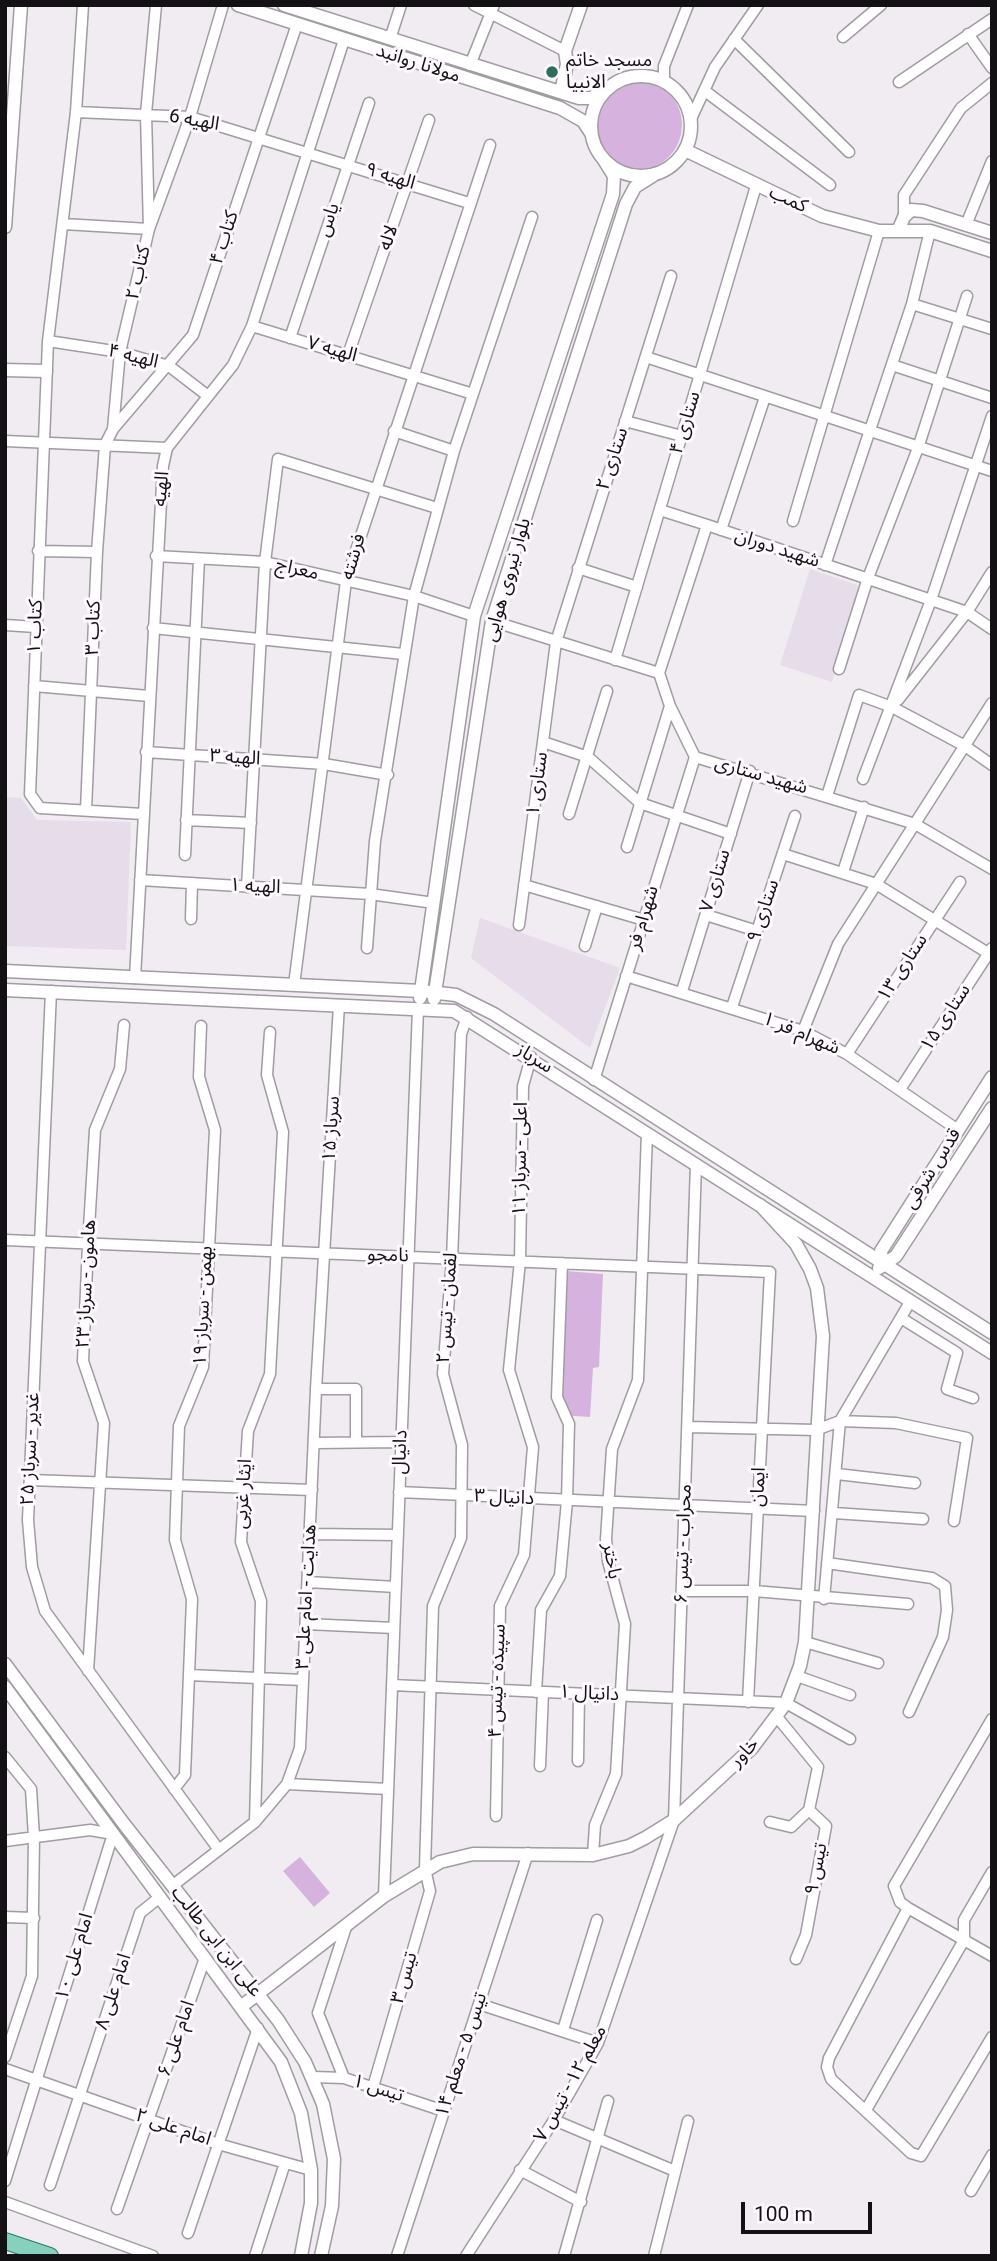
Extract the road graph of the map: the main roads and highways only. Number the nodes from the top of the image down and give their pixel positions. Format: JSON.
{"nodes":[{"id":1,"x":5,"y":2241,"type":"edge"},
{"id":2,"x":50,"y":2256,"type":"edge"}],
"edges":[{"from":1,"to":2,"type":"main road"}]}
